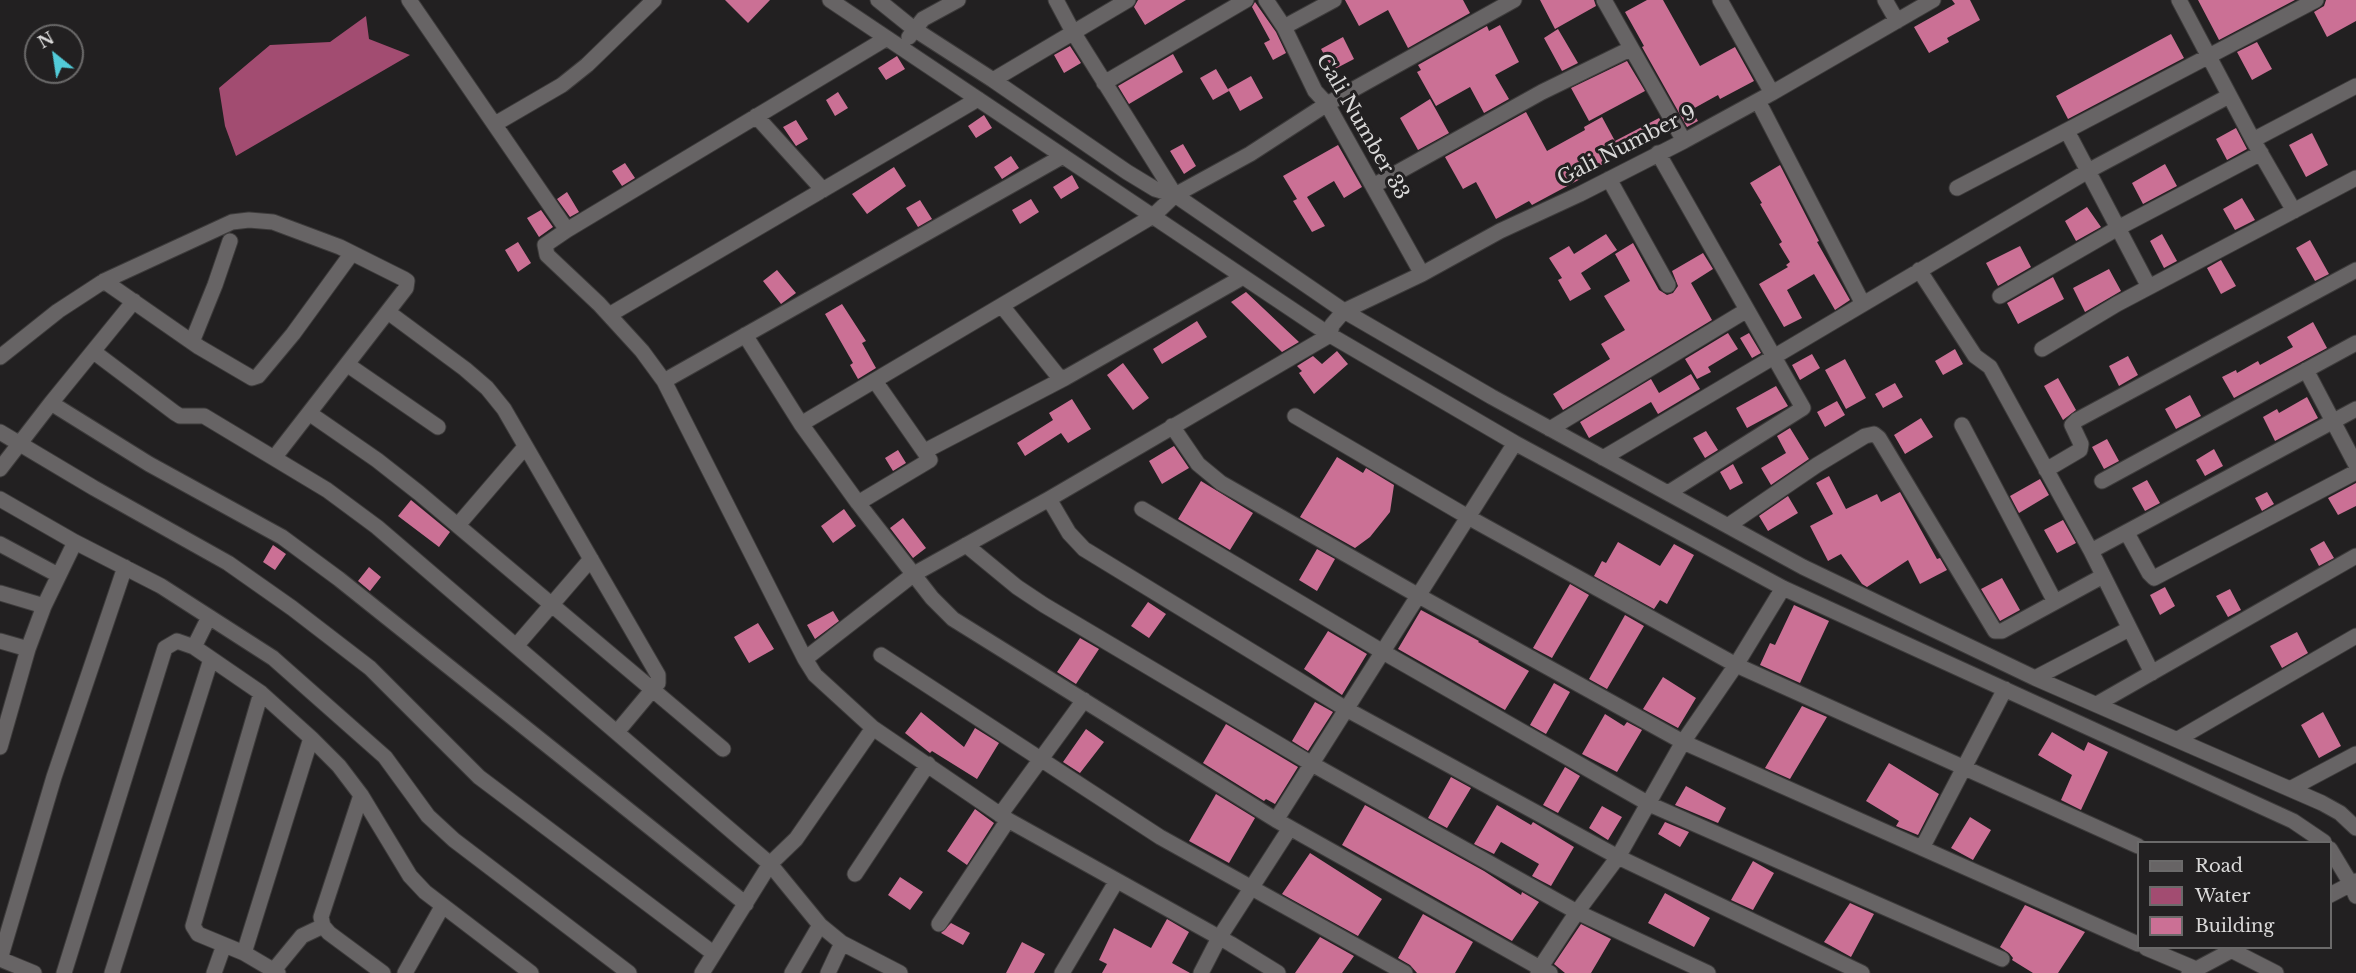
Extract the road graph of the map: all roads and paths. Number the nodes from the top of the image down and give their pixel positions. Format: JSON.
{"nodes":[{"id":1,"x":409,"y":0,"type":"edge"},
{"id":2,"x":654,"y":0,"type":"edge"},
{"id":3,"x":830,"y":0,"type":"edge"},
{"id":4,"x":878,"y":0,"type":"edge"},
{"id":5,"x":958,"y":0,"type":"edge"},
{"id":6,"x":1056,"y":0,"type":"edge"},
{"id":7,"x":1128,"y":0,"type":"edge"},
{"id":8,"x":1246,"y":0,"type":"edge"},
{"id":9,"x":1266,"y":0,"type":"edge"},
{"id":10,"x":1334,"y":0,"type":"edge"},
{"id":11,"x":1514,"y":0,"type":"edge"},
{"id":12,"x":1604,"y":0,"type":"edge"},
{"id":13,"x":1720,"y":0,"type":"edge"},
{"id":14,"x":1885,"y":0,"type":"edge"},
{"id":15,"x":1933,"y":0,"type":"edge"},
{"id":16,"x":2180,"y":0,"type":"edge"},
{"id":17,"x":2316,"y":0,"type":"edge"},
{"id":18,"x":1897,"y":21,"type":"junction"},
{"id":19,"x":1284,"y":27,"type":"junction"},
{"id":20,"x":1072,"y":32,"type":"junction"},
{"id":21,"x":886,"y":38,"type":"junction"},
{"id":22,"x":908,"y":38,"type":"junction"},
{"id":23,"x":1630,"y":49,"type":"junction"},
{"id":24,"x":2208,"y":56,"type":"junction"},
{"id":25,"x":993,"y":80,"type":"junction"},
{"id":26,"x":1104,"y":83,"type":"junction"},
{"id":27,"x":2356,"y":86,"type":"edge"},
{"id":28,"x":1772,"y":93,"type":"junction"},
{"id":29,"x":2229,"y":96,"type":"junction"},
{"id":30,"x":978,"y":99,"type":"junction"},
{"id":31,"x":1758,"y":100,"type":"junction"},
{"id":32,"x":1327,"y":104,"type":"junction"},
{"id":33,"x":756,"y":116,"type":"junction"},
{"id":34,"x":495,"y":124,"type":"junction"},
{"id":35,"x":1041,"y":125,"type":"junction"},
{"id":36,"x":2067,"y":131,"type":"junction"},
{"id":37,"x":1684,"y":141,"type":"junction"},
{"id":38,"x":2257,"y":146,"type":"junction"},
{"id":39,"x":1074,"y":151,"type":"junction"},
{"id":40,"x":1658,"y":153,"type":"junction"},
{"id":41,"x":2088,"y":171,"type":"junction"},
{"id":42,"x":2356,"y":178,"type":"edge"},
{"id":43,"x":1609,"y":179,"type":"junction"},
{"id":44,"x":1373,"y":186,"type":"junction"},
{"id":45,"x":1957,"y":188,"type":"dead end"},
{"id":46,"x":823,"y":190,"type":"junction"},
{"id":47,"x":1175,"y":195,"type":"junction"},
{"id":48,"x":2294,"y":211,"type":"junction"},
{"id":49,"x":1153,"y":216,"type":"junction"},
{"id":50,"x":2118,"y":228,"type":"junction"},
{"id":51,"x":567,"y":230,"type":"junction"},
{"id":52,"x":230,"y":241,"type":"dead end"},
{"id":53,"x":352,"y":253,"type":"junction"},
{"id":54,"x":1920,"y":270,"type":"junction"},
{"id":55,"x":2356,"y":270,"type":"edge"},
{"id":56,"x":1422,"y":274,"type":"junction"},
{"id":57,"x":1243,"y":277,"type":"junction"},
{"id":58,"x":104,"y":281,"type":"junction"},
{"id":59,"x":1668,"y":285,"type":"dead end"},
{"id":60,"x":2149,"y":287,"type":"junction"},
{"id":61,"x":2001,"y":296,"type":"dead end"},
{"id":62,"x":134,"y":301,"type":"junction"},
{"id":63,"x":1863,"y":304,"type":"junction"},
{"id":64,"x":1002,"y":306,"type":"junction"},
{"id":65,"x":1747,"y":310,"type":"junction"},
{"id":66,"x":388,"y":312,"type":"junction"},
{"id":67,"x":609,"y":315,"type":"junction"},
{"id":68,"x":1335,"y":322,"type":"junction"},
{"id":69,"x":745,"y":335,"type":"junction"},
{"id":70,"x":192,"y":342,"type":"junction"},
{"id":71,"x":2356,"y":343,"type":"edge"},
{"id":72,"x":2042,"y":349,"type":"dead end"},
{"id":73,"x":94,"y":352,"type":"junction"},
{"id":74,"x":1774,"y":356,"type":"junction"},
{"id":75,"x":0,"y":357,"type":"edge"},
{"id":76,"x":348,"y":366,"type":"junction"},
{"id":77,"x":2306,"y":370,"type":"junction"},
{"id":78,"x":1065,"y":378,"type":"junction"},
{"id":79,"x":664,"y":381,"type":"junction"},
{"id":80,"x":875,"y":381,"type":"junction"},
{"id":81,"x":51,"y":403,"type":"junction"},
{"id":82,"x":2356,"y":409,"type":"edge"},
{"id":83,"x":309,"y":413,"type":"junction"},
{"id":84,"x":1295,"y":416,"type":"dead end"},
{"id":85,"x":2333,"y":422,"type":"junction"},
{"id":86,"x":801,"y":424,"type":"junction"},
{"id":87,"x":1962,"y":425,"type":"dead end"},
{"id":88,"x":1172,"y":426,"type":"junction"},
{"id":89,"x":438,"y":427,"type":"dead end"},
{"id":90,"x":1550,"y":429,"type":"junction"},
{"id":91,"x":0,"y":432,"type":"edge"},
{"id":92,"x":1515,"y":443,"type":"junction"},
{"id":93,"x":19,"y":444,"type":"junction"},
{"id":94,"x":525,"y":447,"type":"junction"},
{"id":95,"x":926,"y":451,"type":"junction"},
{"id":96,"x":274,"y":458,"type":"junction"},
{"id":97,"x":1603,"y":458,"type":"junction"},
{"id":98,"x":2356,"y":465,"type":"edge"},
{"id":99,"x":0,"y":469,"type":"edge"},
{"id":100,"x":2046,"y":470,"type":"junction"},
{"id":101,"x":2356,"y":472,"type":"edge"},
{"id":102,"x":2102,"y":481,"type":"dead end"},
{"id":103,"x":1668,"y":493,"type":"junction"},
{"id":104,"x":1050,"y":498,"type":"junction"},
{"id":105,"x":0,"y":499,"type":"edge"},
{"id":106,"x":858,"y":503,"type":"junction"},
{"id":107,"x":1142,"y":509,"type":"dead end"},
{"id":108,"x":1468,"y":517,"type":"junction"},
{"id":109,"x":458,"y":525,"type":"junction"},
{"id":110,"x":1729,"y":525,"type":"junction"},
{"id":111,"x":2127,"y":533,"type":"junction"},
{"id":112,"x":75,"y":542,"type":"junction"},
{"id":113,"x":0,"y":544,"type":"edge"},
{"id":114,"x":966,"y":545,"type":"junction"},
{"id":115,"x":2091,"y":551,"type":"junction"},
{"id":116,"x":2356,"y":556,"type":"edge"},
{"id":117,"x":591,"y":559,"type":"junction"},
{"id":118,"x":125,"y":567,"type":"junction"},
{"id":119,"x":914,"y":574,"type":"junction"},
{"id":120,"x":58,"y":575,"type":"junction"},
{"id":121,"x":2103,"y":576,"type":"junction"},
{"id":122,"x":1783,"y":588,"type":"junction"},
{"id":123,"x":0,"y":593,"type":"edge"},
{"id":124,"x":1419,"y":596,"type":"junction"},
{"id":125,"x":2055,"y":602,"type":"junction"},
{"id":126,"x":551,"y":604,"type":"junction"},
{"id":127,"x":44,"y":606,"type":"junction"},
{"id":128,"x":209,"y":617,"type":"junction"},
{"id":129,"x":2129,"y":629,"type":"junction"},
{"id":130,"x":2356,"y":636,"type":"edge"},
{"id":131,"x":0,"y":640,"type":"edge"},
{"id":132,"x":516,"y":646,"type":"junction"},
{"id":133,"x":194,"y":647,"type":"junction"},
{"id":134,"x":28,"y":649,"type":"junction"},
{"id":135,"x":1383,"y":652,"type":"junction"},
{"id":136,"x":882,"y":655,"type":"dead end"},
{"id":137,"x":211,"y":659,"type":"junction"},
{"id":138,"x":806,"y":659,"type":"junction"},
{"id":139,"x":1736,"y":665,"type":"junction"},
{"id":140,"x":2152,"y":673,"type":"junction"},
{"id":141,"x":2036,"y":678,"type":"junction"},
{"id":142,"x":2006,"y":689,"type":"junction"},
{"id":143,"x":653,"y":690,"type":"junction"},
{"id":144,"x":261,"y":693,"type":"junction"},
{"id":145,"x":1084,"y":700,"type":"junction"},
{"id":146,"x":2097,"y":704,"type":"junction"},
{"id":147,"x":1346,"y":709,"type":"junction"},
{"id":148,"x":873,"y":728,"type":"junction"},
{"id":149,"x":617,"y":732,"type":"junction"},
{"id":150,"x":310,"y":738,"type":"junction"},
{"id":151,"x":2178,"y":739,"type":"junction"},
{"id":152,"x":1683,"y":742,"type":"junction"},
{"id":153,"x":0,"y":747,"type":"edge"},
{"id":154,"x":723,"y":749,"type":"dead end"},
{"id":155,"x":2356,"y":753,"type":"edge"},
{"id":156,"x":1042,"y":760,"type":"junction"},
{"id":157,"x":928,"y":764,"type":"junction"},
{"id":158,"x":1312,"y":764,"type":"junction"},
{"id":159,"x":1964,"y":767,"type":"junction"},
{"id":160,"x":2290,"y":789,"type":"junction"},
{"id":161,"x":361,"y":795,"type":"junction"},
{"id":162,"x":1648,"y":804,"type":"junction"},
{"id":163,"x":1004,"y":818,"type":"junction"},
{"id":164,"x":1283,"y":824,"type":"junction"},
{"id":165,"x":2356,"y":828,"type":"edge"},
{"id":166,"x":2321,"y":841,"type":"edge"},
{"id":167,"x":2137,"y":845,"type":"edge"},
{"id":168,"x":1922,"y":848,"type":"junction"},
{"id":169,"x":2332,"y":851,"type":"edge"},
{"id":170,"x":1618,"y":857,"type":"junction"},
{"id":171,"x":772,"y":861,"type":"junction"},
{"id":172,"x":855,"y":874,"type":"dead end"},
{"id":173,"x":1116,"y":882,"type":"junction"},
{"id":174,"x":2354,"y":887,"type":"edge"},
{"id":175,"x":1250,"y":888,"type":"junction"},
{"id":176,"x":2332,"y":895,"type":"edge"},
{"id":177,"x":746,"y":904,"type":"junction"},
{"id":178,"x":442,"y":908,"type":"junction"},
{"id":179,"x":1577,"y":912,"type":"junction"},
{"id":180,"x":939,"y":924,"type":"dead end"},
{"id":181,"x":820,"y":925,"type":"junction"},
{"id":182,"x":323,"y":927,"type":"junction"},
{"id":183,"x":1219,"y":938,"type":"junction"},
{"id":184,"x":842,"y":943,"type":"junction"},
{"id":185,"x":2137,"y":943,"type":"edge"},
{"id":186,"x":224,"y":945,"type":"junction"},
{"id":187,"x":2148,"y":949,"type":"edge"},
{"id":188,"x":2233,"y":949,"type":"edge"},
{"id":189,"x":244,"y":953,"type":"junction"},
{"id":190,"x":713,"y":953,"type":"junction"},
{"id":191,"x":0,"y":959,"type":"edge"},
{"id":192,"x":2002,"y":959,"type":"dead end"},
{"id":193,"x":1838,"y":968,"type":"edge"},
{"id":194,"x":2193,"y":971,"type":"edge"},
{"id":195,"x":276,"y":972,"type":"edge"},
{"id":196,"x":1543,"y":972,"type":"edge"},
{"id":197,"x":31,"y":973,"type":"edge"},
{"id":198,"x":63,"y":973,"type":"edge"},
{"id":199,"x":112,"y":973,"type":"edge"},
{"id":200,"x":214,"y":973,"type":"edge"},
{"id":201,"x":383,"y":973,"type":"edge"},
{"id":202,"x":405,"y":973,"type":"edge"},
{"id":203,"x":531,"y":973,"type":"edge"},
{"id":204,"x":629,"y":973,"type":"edge"},
{"id":205,"x":702,"y":973,"type":"edge"},
{"id":206,"x":792,"y":973,"type":"edge"},
{"id":207,"x":828,"y":973,"type":"edge"},
{"id":208,"x":900,"y":973,"type":"edge"},
{"id":209,"x":1062,"y":973,"type":"edge"},
{"id":210,"x":1201,"y":973,"type":"edge"},
{"id":211,"x":1277,"y":973,"type":"edge"},
{"id":212,"x":1405,"y":973,"type":"edge"},
{"id":213,"x":1708,"y":973,"type":"edge"},
{"id":214,"x":1862,"y":973,"type":"edge"},
{"id":215,"x":2276,"y":973,"type":"edge"}],
"edges":[{"from":1,"to":34,"type":"street"},
{"from":2,"to":34,"type":"street"},
{"from":3,"to":21,"type":"street"},
{"from":4,"to":22,"type":"street"},
{"from":5,"to":22,"type":"street"},
{"from":6,"to":20,"type":"street"},
{"from":7,"to":20,"type":"street"},
{"from":8,"to":26,"type":"street"},
{"from":9,"to":19,"type":"street","name":"Gali Number 33"},
{"from":10,"to":19,"type":"street"},
{"from":11,"to":32,"type":"street"},
{"from":12,"to":23,"type":"street"},
{"from":13,"to":28,"type":"street"},
{"from":14,"to":18,"type":"street"},
{"from":15,"to":18,"type":"street","name":"Gali Number 9"},
{"from":16,"to":24,"type":"street"},
{"from":17,"to":24,"type":"street"},
{"from":18,"to":28,"type":"street","name":"Gali Number 9"},
{"from":19,"to":32,"type":"street","name":"Gali Number 33"},
{"from":20,"to":25,"type":"street"},
{"from":20,"to":26,"type":"street"},
{"from":21,"to":22,"type":"street"},
{"from":21,"to":33,"type":"street"},
{"from":22,"to":25,"type":"street"},
{"from":22,"to":30,"type":"street"},
{"from":23,"to":37,"type":"street"},
{"from":23,"to":44,"type":"street"},
{"from":24,"to":29,"type":"street"},
{"from":24,"to":36,"type":"street"},
{"from":25,"to":35,"type":"street"},
{"from":26,"to":47,"type":"street"},
{"from":27,"to":38,"type":"street"},
{"from":28,"to":31,"type":"street","name":"Gali Number 9"},
{"from":29,"to":38,"type":"street"},
{"from":29,"to":41,"type":"street"},
{"from":30,"to":35,"type":"street"},
{"from":30,"to":46,"type":"street"},
{"from":31,"to":37,"type":"street","name":"Gali Number 9"},
{"from":31,"to":63,"type":"street"},
{"from":32,"to":44,"type":"street","name":"Gali Number 33"},
{"from":32,"to":47,"type":"street"},
{"from":33,"to":46,"type":"street"},
{"from":33,"to":51,"type":"street"},
{"from":34,"to":51,"type":"street"},
{"from":35,"to":39,"type":"street"},
{"from":35,"to":39,"type":"street"},
{"from":36,"to":41,"type":"street"},
{"from":36,"to":45,"type":"street"},
{"from":37,"to":40,"type":"street","name":"Gali Number 9"},
{"from":38,"to":48,"type":"street"},
{"from":38,"to":50,"type":"street"},
{"from":39,"to":47,"type":"street"},
{"from":39,"to":49,"type":"street"},
{"from":39,"to":69,"type":"street"},
{"from":40,"to":43,"type":"street","name":"Gali Number 9"},
{"from":40,"to":65,"type":"street"},
{"from":41,"to":50,"type":"street"},
{"from":41,"to":54,"type":"street"},
{"from":42,"to":48,"type":"street"},
{"from":43,"to":56,"type":"street","name":"Gali Number 9"},
{"from":43,"to":59,"type":"street"},
{"from":44,"to":56,"type":"street","name":"Gali Number 33"},
{"from":46,"to":67,"type":"street"},
{"from":47,"to":49,"type":"street"},
{"from":47,"to":68,"type":"street"},
{"from":48,"to":60,"type":"street"},
{"from":49,"to":57,"type":"street"},
{"from":49,"to":64,"type":"street"},
{"from":50,"to":60,"type":"street"},
{"from":50,"to":61,"type":"street"},
{"from":51,"to":67,"type":"street"},
{"from":52,"to":70,"type":"street"},
{"from":53,"to":58,"type":"street"},
{"from":53,"to":66,"type":"street"},
{"from":53,"to":70,"type":"street"},
{"from":54,"to":63,"type":"street"},
{"from":54,"to":100,"type":"street"},
{"from":55,"to":100,"type":"street"},
{"from":56,"to":68,"type":"street","name":"Gali Number 9"},
{"from":57,"to":68,"type":"street"},
{"from":57,"to":78,"type":"street"},
{"from":58,"to":62,"type":"street"},
{"from":58,"to":75,"type":"street"},
{"from":60,"to":72,"type":"street"},
{"from":62,"to":70,"type":"street"},
{"from":62,"to":73,"type":"street"},
{"from":63,"to":74,"type":"street"},
{"from":64,"to":78,"type":"street"},
{"from":64,"to":80,"type":"street"},
{"from":65,"to":74,"type":"street"},
{"from":65,"to":90,"type":"street"},
{"from":66,"to":76,"type":"street"},
{"from":66,"to":94,"type":"street"},
{"from":67,"to":79,"type":"street"},
{"from":68,"to":88,"type":"street","name":"Gali Number 9"},
{"from":68,"to":90,"type":"street"},
{"from":68,"to":92,"type":"street"},
{"from":69,"to":79,"type":"street"},
{"from":69,"to":86,"type":"street"},
{"from":71,"to":77,"type":"street"},
{"from":73,"to":81,"type":"street"},
{"from":73,"to":96,"type":"street"},
{"from":74,"to":97,"type":"street"},
{"from":74,"to":103,"type":"street"},
{"from":76,"to":83,"type":"street"},
{"from":76,"to":89,"type":"street"},
{"from":77,"to":85,"type":"street"},
{"from":77,"to":102,"type":"street"},
{"from":78,"to":95,"type":"street"},
{"from":79,"to":138,"type":"street"},
{"from":80,"to":86,"type":"street"},
{"from":80,"to":95,"type":"street"},
{"from":81,"to":93,"type":"street"},
{"from":81,"to":177,"type":"street"},
{"from":82,"to":85,"type":"street"},
{"from":83,"to":96,"type":"street"},
{"from":83,"to":109,"type":"street"},
{"from":84,"to":108,"type":"street"},
{"from":85,"to":98,"type":"street"},
{"from":85,"to":111,"type":"street"},
{"from":86,"to":106,"type":"street"},
{"from":87,"to":125,"type":"street"},
{"from":88,"to":104,"type":"street","name":"Gali Number 9"},
{"from":88,"to":124,"type":"street"},
{"from":90,"to":97,"type":"street"},
{"from":91,"to":93,"type":"street"},
{"from":92,"to":108,"type":"street"},
{"from":92,"to":122,"type":"street"},
{"from":93,"to":99,"type":"street"},
{"from":93,"to":190,"type":"street"},
{"from":94,"to":109,"type":"street"},
{"from":94,"to":117,"type":"street"},
{"from":95,"to":106,"type":"street"},
{"from":96,"to":132,"type":"street"},
{"from":97,"to":103,"type":"street"},
{"from":100,"to":115,"type":"street"},
{"from":101,"to":111,"type":"street"},
{"from":103,"to":110,"type":"street"},
{"from":104,"to":114,"type":"street","name":"Gali Number 9"},
{"from":104,"to":147,"type":"street"},
{"from":105,"to":112,"type":"street"},
{"from":106,"to":119,"type":"street"},
{"from":107,"to":135,"type":"street"},
{"from":108,"to":124,"type":"street"},
{"from":108,"to":139,"type":"street"},
{"from":109,"to":126,"type":"street"},
{"from":110,"to":125,"type":"street"},
{"from":110,"to":141,"type":"street"},
{"from":111,"to":115,"type":"street"},
{"from":112,"to":118,"type":"street"},
{"from":112,"to":120,"type":"street"},
{"from":113,"to":120,"type":"street"},
{"from":114,"to":119,"type":"street","name":"Gali Number 9"},
{"from":114,"to":158,"type":"street"},
{"from":115,"to":121,"type":"street"},
{"from":116,"to":140,"type":"street"},
{"from":117,"to":126,"type":"street"},
{"from":117,"to":143,"type":"street"},
{"from":118,"to":128,"type":"street"},
{"from":118,"to":191,"type":"street"},
{"from":119,"to":138,"type":"street","name":"Gali Number 9"},
{"from":119,"to":145,"type":"street"},
{"from":120,"to":127,"type":"street"},
{"from":121,"to":125,"type":"street"},
{"from":121,"to":129,"type":"street"},
{"from":122,"to":139,"type":"street"},
{"from":122,"to":142,"type":"street"},
{"from":123,"to":127,"type":"street"},
{"from":124,"to":135,"type":"street"},
{"from":124,"to":152,"type":"street"},
{"from":126,"to":132,"type":"street"},
{"from":126,"to":143,"type":"street"},
{"from":127,"to":134,"type":"street"},
{"from":128,"to":133,"type":"street"},
{"from":128,"to":204,"type":"street"},
{"from":129,"to":140,"type":"street"},
{"from":129,"to":141,"type":"street"},
{"from":130,"to":151,"type":"street"},
{"from":131,"to":134,"type":"street"},
{"from":132,"to":149,"type":"street"},
{"from":133,"to":137,"type":"street"},
{"from":133,"to":198,"type":"street"},
{"from":134,"to":153,"type":"street"},
{"from":135,"to":147,"type":"street"},
{"from":135,"to":162,"type":"street"},
{"from":136,"to":156,"type":"street"},
{"from":137,"to":144,"type":"street"},
{"from":137,"to":199,"type":"street"},
{"from":138,"to":148,"type":"street"},
{"from":139,"to":152,"type":"street"},
{"from":139,"to":159,"type":"street"},
{"from":140,"to":146,"type":"street"},
{"from":141,"to":146,"type":"street"},
{"from":142,"to":159,"type":"street"},
{"from":142,"to":166,"type":"street"},
{"from":143,"to":149,"type":"street"},
{"from":143,"to":154,"type":"street"},
{"from":144,"to":150,"type":"street"},
{"from":144,"to":186,"type":"street"},
{"from":145,"to":156,"type":"street"},
{"from":145,"to":164,"type":"street"},
{"from":146,"to":151,"type":"street"},
{"from":147,"to":158,"type":"street"},
{"from":147,"to":170,"type":"street"},
{"from":148,"to":157,"type":"street"},
{"from":148,"to":171,"type":"street"},
{"from":149,"to":171,"type":"street"},
{"from":150,"to":161,"type":"street"},
{"from":150,"to":189,"type":"street"},
{"from":151,"to":160,"type":"street"},
{"from":152,"to":162,"type":"street"},
{"from":152,"to":168,"type":"street"},
{"from":155,"to":160,"type":"street"},
{"from":156,"to":163,"type":"street"},
{"from":156,"to":175,"type":"street"},
{"from":157,"to":163,"type":"street"},
{"from":157,"to":172,"type":"street"},
{"from":158,"to":164,"type":"street"},
{"from":158,"to":179,"type":"street"},
{"from":159,"to":167,"type":"street"},
{"from":159,"to":168,"type":"street"},
{"from":160,"to":165,"type":"street"},
{"from":161,"to":178,"type":"street"},
{"from":161,"to":182,"type":"street"},
{"from":162,"to":170,"type":"street"},
{"from":162,"to":192,"type":"street"},
{"from":163,"to":173,"type":"street"},
{"from":163,"to":180,"type":"street"},
{"from":164,"to":175,"type":"street"},
{"from":164,"to":196,"type":"street"},
{"from":168,"to":185,"type":"street"},
{"from":169,"to":174,"type":"street"},
{"from":170,"to":179,"type":"street"},
{"from":170,"to":193,"type":"street"},
{"from":171,"to":177,"type":"street"},
{"from":171,"to":181,"type":"street"},
{"from":173,"to":183,"type":"street"},
{"from":173,"to":209,"type":"street"},
{"from":174,"to":176,"type":"street"},
{"from":175,"to":183,"type":"street"},
{"from":175,"to":212,"type":"street"},
{"from":177,"to":190,"type":"street"},
{"from":178,"to":202,"type":"street"},
{"from":178,"to":203,"type":"street"},
{"from":179,"to":196,"type":"street"},
{"from":179,"to":213,"type":"street"},
{"from":181,"to":184,"type":"street"},
{"from":181,"to":206,"type":"street"},
{"from":182,"to":195,"type":"street"},
{"from":182,"to":201,"type":"street"},
{"from":183,"to":210,"type":"street"},
{"from":183,"to":211,"type":"street"},
{"from":184,"to":207,"type":"street"},
{"from":184,"to":208,"type":"street"},
{"from":186,"to":189,"type":"street"},
{"from":186,"to":200,"type":"street"},
{"from":187,"to":194,"type":"street"},
{"from":188,"to":194,"type":"street"},
{"from":188,"to":215,"type":"street"},
{"from":189,"to":195,"type":"street"},
{"from":190,"to":205,"type":"street"},
{"from":191,"to":197,"type":"street"},
{"from":193,"to":214,"type":"street"}]}
